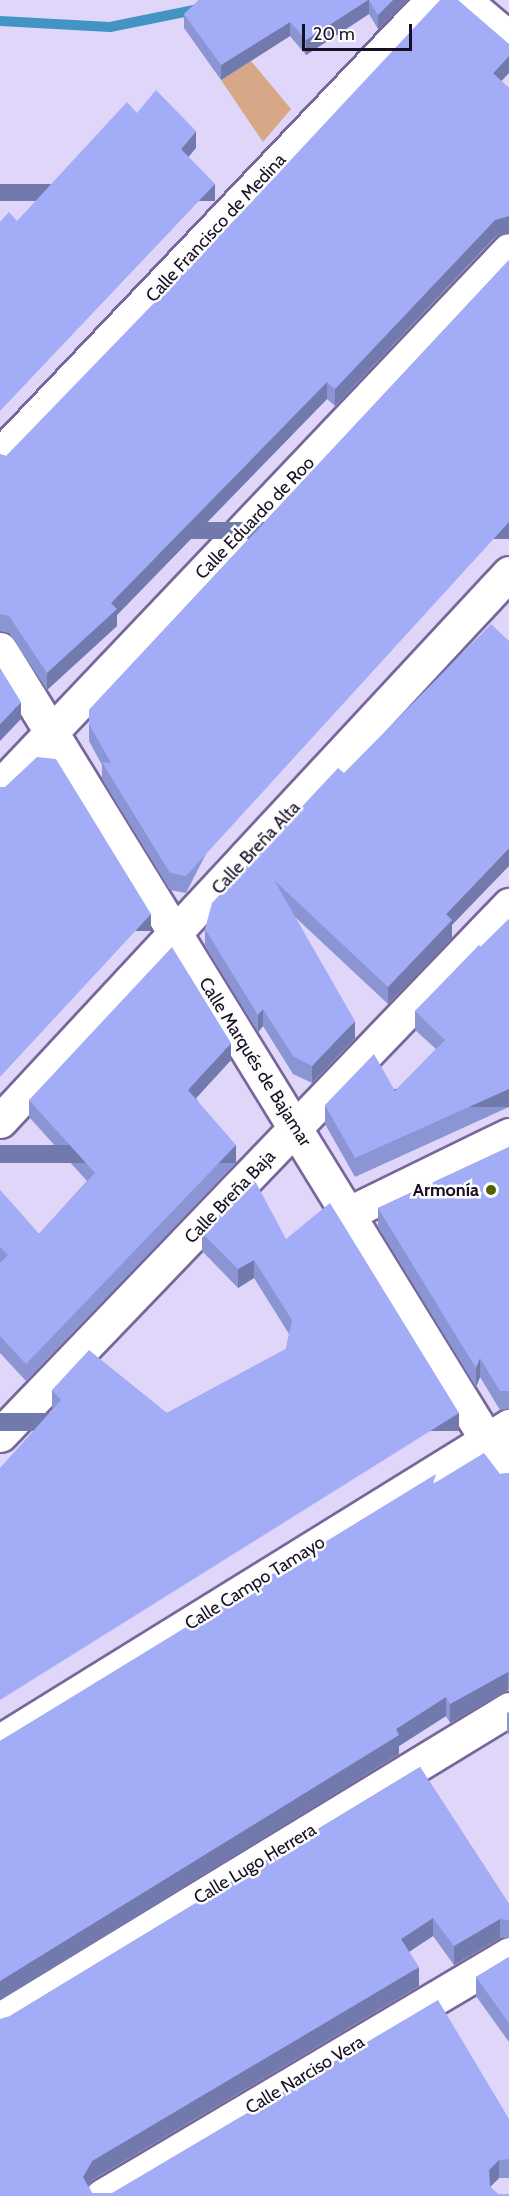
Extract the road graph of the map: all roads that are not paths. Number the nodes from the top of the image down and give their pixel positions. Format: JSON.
{"nodes":[{"id":1,"x":432,"y":0,"type":"edge"},
{"id":2,"x":464,"y":0,"type":"edge"},
{"id":3,"x":509,"y":38,"type":"edge"},
{"id":4,"x":509,"y":250,"type":"edge"},
{"id":5,"x":0,"y":455,"type":"edge"},
{"id":6,"x":509,"y":573,"type":"edge"},
{"id":7,"x":0,"y":649,"type":"edge"},
{"id":8,"x":51,"y":732,"type":"junction"},
{"id":9,"x":0,"y":786,"type":"edge"},
{"id":10,"x":509,"y":905,"type":"edge"},
{"id":11,"x":176,"y":935,"type":"junction"},
{"id":12,"x":0,"y":1121,"type":"edge"},
{"id":13,"x":297,"y":1128,"type":"junction"},
{"id":14,"x":509,"y":1135,"type":"edge"},
{"id":15,"x":349,"y":1213,"type":"junction"},
{"id":16,"x":498,"y":1433,"type":"edge"},
{"id":17,"x":0,"y":1435,"type":"edge"},
{"id":18,"x":509,"y":1476,"type":"edge"},
{"id":19,"x":509,"y":1709,"type":"edge"},
{"id":20,"x":0,"y":1741,"type":"edge"},
{"id":21,"x":509,"y":1954,"type":"edge"},
{"id":22,"x":0,"y":2019,"type":"edge"},
{"id":23,"x":102,"y":2196,"type":"edge"}],
"edges":[{"from":1,"to":5,"type":"street","name":"Calle Francisco de Medina"},
{"from":2,"to":3,"type":"street"},
{"from":4,"to":8,"type":"street","name":"Calle Eduardo de Roo"},
{"from":6,"to":11,"type":"street","name":"Calle Breña Alta"},
{"from":7,"to":8,"type":"street","name":"Calle Marqués de Bajamar"},
{"from":8,"to":9,"type":"street","name":"Calle Eduardo de Roo"},
{"from":8,"to":11,"type":"street","name":"Calle Marqués de Bajamar"},
{"from":10,"to":13,"type":"street","name":"Calle Breña Baja"},
{"from":11,"to":12,"type":"street","name":"Calle Breña Alta"},
{"from":11,"to":13,"type":"street","name":"Calle Marqués de Bajamar"},
{"from":13,"to":15,"type":"street","name":"Calle Marqués de Bajamar"},
{"from":13,"to":17,"type":"street","name":"Calle Breña Baja"},
{"from":14,"to":15,"type":"street"},
{"from":15,"to":16,"type":"street","name":"Calle Marqués de Bajamar"},
{"from":16,"to":18,"type":"street","name":"Calle Marqués de Bajamar"},
{"from":16,"to":20,"type":"street","name":"Calle Campo Tamayo"},
{"from":19,"to":22,"type":"street","name":"Calle Lugo Herrera"},
{"from":21,"to":23,"type":"street","name":"Calle Narciso Vera"}]}
